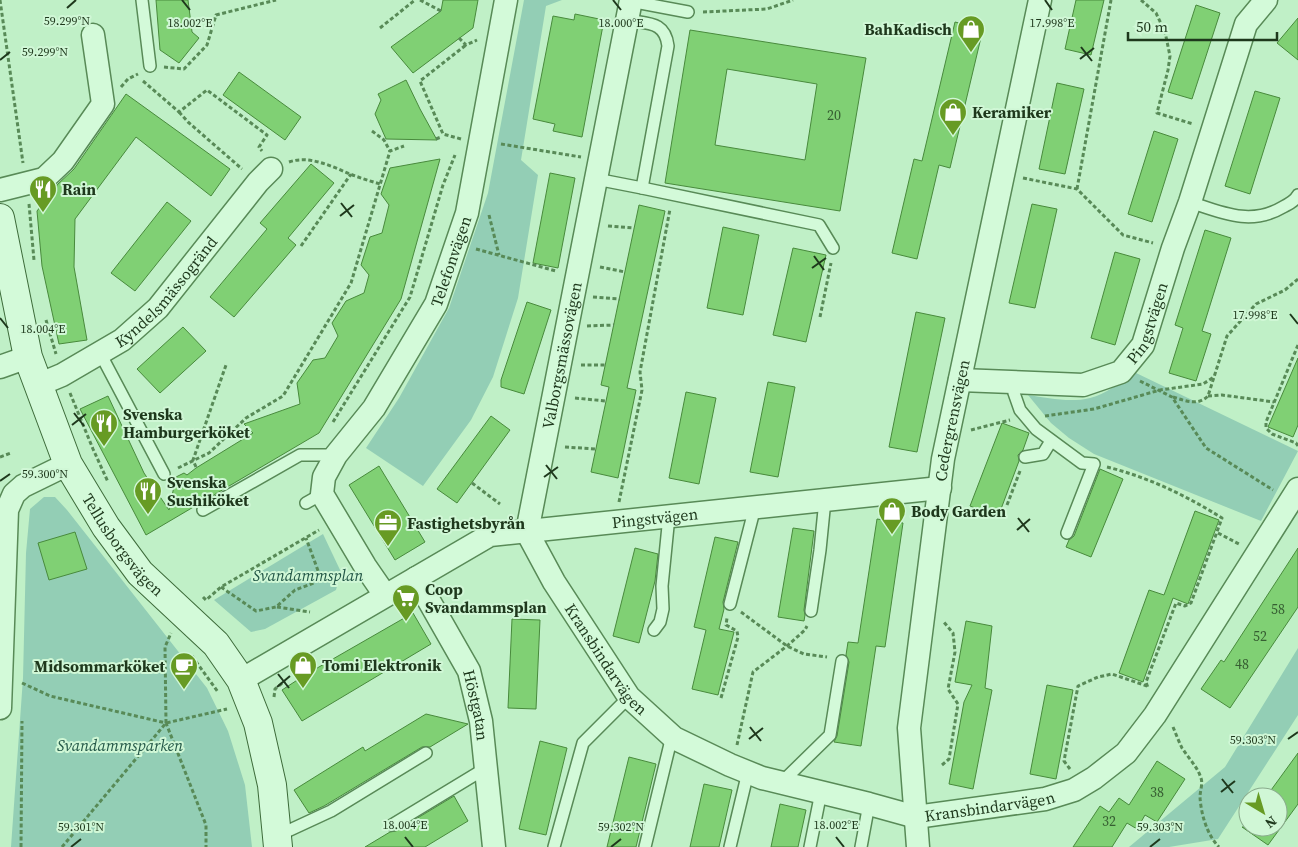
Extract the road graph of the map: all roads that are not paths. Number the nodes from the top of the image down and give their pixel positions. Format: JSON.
{"nodes":[{"id":1,"x":142,"y":0,"type":"edge"},
{"id":2,"x":506,"y":0,"type":"edge"},
{"id":3,"x":1040,"y":0,"type":"edge"},
{"id":4,"x":1266,"y":0,"type":"edge"},
{"id":5,"x":630,"y":7,"type":"edge"},
{"id":6,"x":688,"y":12,"type":"road end"},
{"id":7,"x":92,"y":35,"type":"dead end"},
{"id":8,"x":150,"y":66,"type":"road end"},
{"id":9,"x":271,"y":169,"type":"road end"},
{"id":10,"x":596,"y":179,"type":"junction"},
{"id":11,"x":642,"y":188,"type":"junction"},
{"id":12,"x":0,"y":190,"type":"edge"},
{"id":13,"x":1298,"y":195,"type":"edge"},
{"id":14,"x":1190,"y":202,"type":"junction"},
{"id":15,"x":0,"y":218,"type":"edge"},
{"id":16,"x":833,"y":248,"type":"road end"},
{"id":17,"x":100,"y":353,"type":"junction"},
{"id":18,"x":28,"y":357,"type":"junction"},
{"id":19,"x":0,"y":367,"type":"edge"},
{"id":20,"x":50,"y":380,"type":"junction"},
{"id":21,"x":960,"y":380,"type":"junction"},
{"id":22,"x":1014,"y":394,"type":"dead end"},
{"id":23,"x":1051,"y":441,"type":"junction"},
{"id":24,"x":336,"y":455,"type":"junction"},
{"id":25,"x":1025,"y":457,"type":"dead end"},
{"id":26,"x":68,"y":464,"type":"junction"},
{"id":27,"x":164,"y":474,"type":"dead end"},
{"id":28,"x":940,"y":488,"type":"junction"},
{"id":29,"x":1294,"y":495,"type":"edge"},
{"id":30,"x":825,"y":500,"type":"junction"},
{"id":31,"x":755,"y":507,"type":"junction"},
{"id":32,"x":203,"y":510,"type":"dead end"},
{"id":33,"x":669,"y":516,"type":"junction"},
{"id":34,"x":527,"y":532,"type":"junction"},
{"id":35,"x":1066,"y":533,"type":"dead end"},
{"id":36,"x":416,"y":578,"type":"junction"},
{"id":37,"x":385,"y":595,"type":"junction"},
{"id":38,"x":730,"y":604,"type":"road end"},
{"id":39,"x":811,"y":611,"type":"road end"},
{"id":40,"x":654,"y":630,"type":"dead end"},
{"id":41,"x":1,"y":632,"type":"edge"},
{"id":42,"x":842,"y":661,"type":"road end"},
{"id":43,"x":231,"y":687,"type":"junction"},
{"id":44,"x":629,"y":696,"type":"junction"},
{"id":45,"x":0,"y":708,"type":"edge"},
{"id":46,"x":674,"y":738,"type":"junction"},
{"id":47,"x":426,"y":753,"type":"dead end"},
{"id":48,"x":486,"y":768,"type":"junction"},
{"id":49,"x":739,"y":768,"type":"junction"},
{"id":50,"x":782,"y":782,"type":"junction"},
{"id":51,"x":821,"y":792,"type":"junction"},
{"id":52,"x":869,"y":804,"type":"junction"},
{"id":53,"x":916,"y":817,"type":"junction"},
{"id":54,"x":392,"y":825,"type":"dead end"},
{"id":55,"x":278,"y":842,"type":"edge"},
{"id":56,"x":494,"y":847,"type":"edge"},
{"id":57,"x":554,"y":847,"type":"edge"},
{"id":58,"x":645,"y":847,"type":"edge"},
{"id":59,"x":730,"y":847,"type":"edge"},
{"id":60,"x":810,"y":847,"type":"edge"},
{"id":61,"x":861,"y":847,"type":"edge"},
{"id":62,"x":918,"y":847,"type":"edge"}],
"edges":[{"from":1,"to":8,"type":"lane"},
{"from":2,"to":24,"type":"street","name":"Telefonvägen"},
{"from":3,"to":21,"type":"street","name":"Cedergrensvägen"},
{"from":4,"to":14,"type":"street","name":"Pingstvägen"},
{"from":5,"to":6,"type":"lane"},
{"from":5,"to":10,"type":"street","name":"Valborgsmässovägen"},
{"from":5,"to":11,"type":"lane"},
{"from":7,"to":12,"type":"street"},
{"from":9,"to":17,"type":"street","name":"Kyndelsmässogränd"},
{"from":10,"to":11,"type":"lane"},
{"from":10,"to":34,"type":"street","name":"Valborgsmässovägen"},
{"from":11,"to":16,"type":"lane"},
{"from":13,"to":14,"type":"lane"},
{"from":14,"to":21,"type":"street","name":"Pingstvägen"},
{"from":15,"to":18,"type":"street","name":"Tellusborgsvägen"},
{"from":17,"to":20,"type":"street","name":"Kyndelsmässogränd"},
{"from":17,"to":27,"type":"lane"},
{"from":18,"to":19,"type":"street"},
{"from":18,"to":20,"type":"street","name":"Tellusborgsvägen"},
{"from":20,"to":26,"type":"street","name":"Tellusborgsvägen"},
{"from":21,"to":28,"type":"street","name":"Cedergrensvägen"},
{"from":22,"to":23,"type":"lane"},
{"from":23,"to":25,"type":"lane"},
{"from":23,"to":35,"type":"lane"},
{"from":24,"to":32,"type":"lane"},
{"from":24,"to":37,"type":"street","name":"Telefonvägen"},
{"from":26,"to":41,"type":"street"},
{"from":26,"to":43,"type":"street","name":"Tellusborgsvägen"},
{"from":28,"to":30,"type":"street","name":"Pingstvägen"},
{"from":28,"to":53,"type":"street","name":"Cedergrensvägen"},
{"from":29,"to":53,"type":"street","name":"Kransbindarvägen"},
{"from":30,"to":31,"type":"street","name":"Pingstvägen"},
{"from":30,"to":39,"type":"lane"},
{"from":31,"to":33,"type":"street","name":"Pingstvägen"},
{"from":31,"to":38,"type":"lane"},
{"from":33,"to":34,"type":"street","name":"Pingstvägen"},
{"from":33,"to":40,"type":"lane"},
{"from":34,"to":36,"type":"street","name":"Pingstvägen"},
{"from":34,"to":44,"type":"street","name":"Kransbindarvägen"},
{"from":36,"to":37,"type":"street","name":"Pingstvägen"},
{"from":36,"to":48,"type":"street","name":"Höstgatan"},
{"from":37,"to":43,"type":"street"},
{"from":41,"to":45,"type":"street"},
{"from":42,"to":50,"type":"lane"},
{"from":43,"to":55,"type":"street","name":"Tellusborgsvägen"},
{"from":44,"to":46,"type":"street","name":"Kransbindarvägen"},
{"from":44,"to":57,"type":"lane"},
{"from":46,"to":49,"type":"street","name":"Kransbindarvägen"},
{"from":46,"to":58,"type":"lane"},
{"from":47,"to":55,"type":"lane"},
{"from":48,"to":54,"type":"lane"},
{"from":48,"to":56,"type":"street","name":"Höstgatan"},
{"from":49,"to":50,"type":"street","name":"Kransbindarvägen"},
{"from":49,"to":59,"type":"lane"},
{"from":50,"to":51,"type":"street","name":"Kransbindarvägen"},
{"from":51,"to":52,"type":"street","name":"Kransbindarvägen"},
{"from":51,"to":60,"type":"lane"},
{"from":52,"to":53,"type":"street","name":"Kransbindarvägen"},
{"from":52,"to":61,"type":"lane"},
{"from":53,"to":62,"type":"street","name":"Cedergrensvägen"}]}
